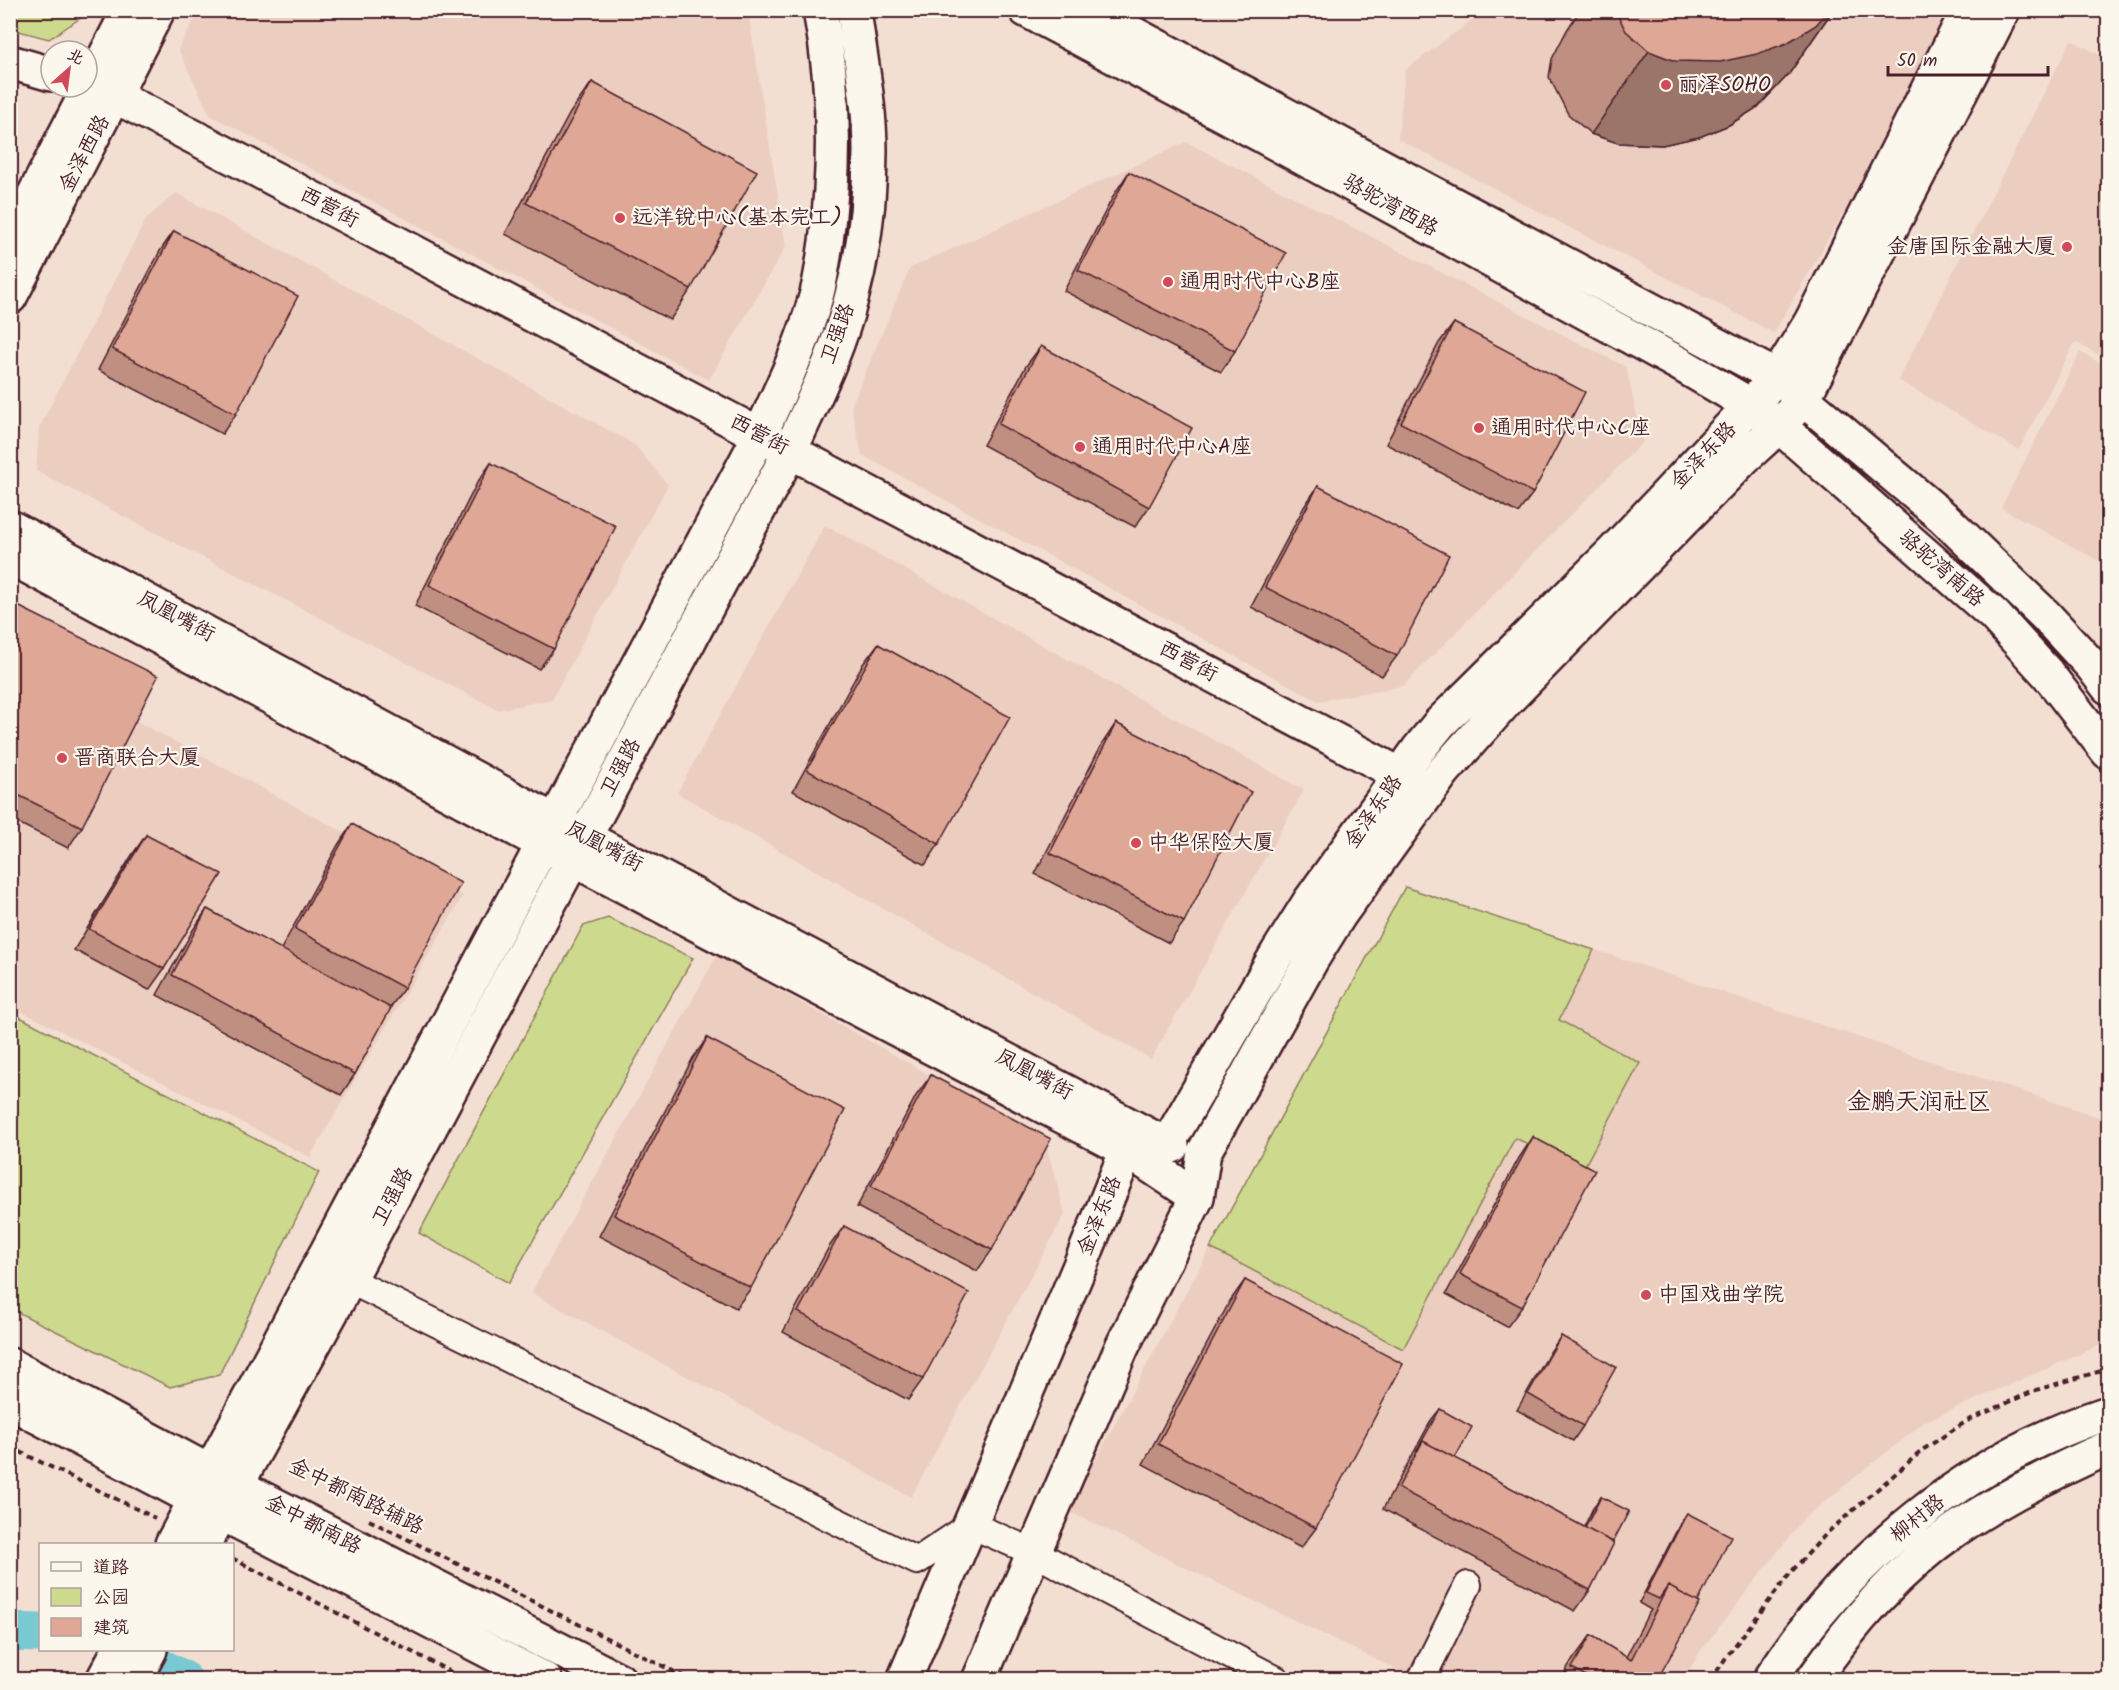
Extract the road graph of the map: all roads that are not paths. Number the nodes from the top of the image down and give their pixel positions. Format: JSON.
{"nodes":[{"id":1,"x":129,"y":10,"type":"edge"},
{"id":2,"x":158,"y":10,"type":"edge"},
{"id":3,"x":820,"y":10,"type":"edge"},
{"id":4,"x":854,"y":10,"type":"edge"},
{"id":5,"x":1026,"y":10,"type":"edge"},
{"id":6,"x":1089,"y":10,"type":"edge"},
{"id":7,"x":1968,"y":10,"type":"edge"},
{"id":8,"x":2003,"y":10,"type":"edge"},
{"id":9,"x":10,"y":62,"type":"edge"},
{"id":10,"x":39,"y":70,"type":"edge"},
{"id":11,"x":99,"y":85,"type":"edge"},
{"id":12,"x":99,"y":87,"type":"edge"},
{"id":13,"x":99,"y":89,"type":"edge"},
{"id":14,"x":92,"y":99,"type":"edge"},
{"id":15,"x":93,"y":99,"type":"edge"},
{"id":16,"x":10,"y":242,"type":"edge"},
{"id":17,"x":10,"y":297,"type":"edge"},
{"id":18,"x":1777,"y":378,"type":"junction"},
{"id":19,"x":1803,"y":399,"type":"junction"},
{"id":20,"x":1752,"y":406,"type":"junction"},
{"id":21,"x":1779,"y":426,"type":"junction"},
{"id":22,"x":760,"y":435,"type":"junction"},
{"id":23,"x":790,"y":451,"type":"junction"},
{"id":24,"x":10,"y":527,"type":"edge"},
{"id":25,"x":10,"y":556,"type":"edge"},
{"id":26,"x":2109,"y":687,"type":"edge"},
{"id":27,"x":2109,"y":752,"type":"edge"},
{"id":28,"x":1400,"y":774,"type":"junction"},
{"id":29,"x":1428,"y":790,"type":"junction"},
{"id":30,"x":548,"y":832,"type":"junction"},
{"id":31,"x":578,"y":848,"type":"junction"},
{"id":32,"x":1167,"y":1145,"type":"junction"},
{"id":33,"x":1127,"y":1150,"type":"junction"},
{"id":34,"x":1204,"y":1152,"type":"junction"},
{"id":35,"x":1197,"y":1197,"type":"junction"},
{"id":36,"x":350,"y":1280,"type":"junction"},
{"id":37,"x":10,"y":1365,"type":"edge"},
{"id":38,"x":10,"y":1402,"type":"edge"},
{"id":39,"x":2109,"y":1413,"type":"edge"},
{"id":40,"x":2109,"y":1448,"type":"edge"},
{"id":41,"x":215,"y":1493,"type":"junction"},
{"id":42,"x":970,"y":1525,"type":"junction"},
{"id":43,"x":185,"y":1540,"type":"edge"},
{"id":44,"x":1033,"y":1552,"type":"junction"},
{"id":45,"x":1468,"y":1585,"type":"dead end"},
{"id":46,"x":118,"y":1651,"type":"edge"},
{"id":47,"x":149,"y":1651,"type":"edge"},
{"id":48,"x":104,"y":1680,"type":"edge"},
{"id":49,"x":134,"y":1680,"type":"edge"},
{"id":50,"x":545,"y":1680,"type":"edge"},
{"id":51,"x":619,"y":1680,"type":"edge"},
{"id":52,"x":904,"y":1680,"type":"edge"},
{"id":53,"x":979,"y":1680,"type":"edge"},
{"id":54,"x":1277,"y":1680,"type":"edge"},
{"id":55,"x":1421,"y":1680,"type":"edge"},
{"id":56,"x":1770,"y":1680,"type":"edge"},
{"id":57,"x":1813,"y":1680,"type":"edge"}],
"edges":[{"from":1,"to":11,"type":"street","name":"金泽西路"},
{"from":2,"to":12,"type":"street","name":"金泽西路"},
{"from":3,"to":22,"type":"street","name":"卫强路"},
{"from":4,"to":23,"type":"street","name":"卫强路"},
{"from":5,"to":20,"type":"street","name":"骆驼湾西路"},
{"from":6,"to":18,"type":"street","name":"骆驼湾西路"},
{"from":7,"to":18,"type":"street","name":"金泽东路"},
{"from":8,"to":19,"type":"street","name":"金泽东路"},
{"from":9,"to":10,"type":"street"},
{"from":13,"to":22,"type":"street","name":"西营街"},
{"from":14,"to":16,"type":"street","name":"金泽西路"},
{"from":15,"to":17,"type":"street","name":"金泽西路"},
{"from":18,"to":19,"type":"street","name":"骆驼湾南路"},
{"from":18,"to":20,"type":"street","name":"金泽东路"},
{"from":19,"to":21,"type":"street","name":"金泽东路"},
{"from":19,"to":26,"type":"street","name":"骆驼湾南路"},
{"from":20,"to":21,"type":"street","name":"骆驼湾南路"},
{"from":20,"to":28,"type":"street","name":"金泽东路"},
{"from":21,"to":27,"type":"street","name":"骆驼湾南路"},
{"from":21,"to":29,"type":"street","name":"金泽东路"},
{"from":22,"to":23,"type":"street","name":"西营街"},
{"from":22,"to":30,"type":"street","name":"卫强路"},
{"from":23,"to":28,"type":"street","name":"西营街"},
{"from":23,"to":31,"type":"street","name":"卫强路"},
{"from":24,"to":30,"type":"street","name":"凤凰嘴街"},
{"from":25,"to":30,"type":"street","name":"凤凰嘴街"},
{"from":28,"to":29,"type":"street","name":"西营街"},
{"from":28,"to":32,"type":"street","name":"金泽东路"},
{"from":29,"to":34,"type":"street","name":"金泽东路"},
{"from":30,"to":31,"type":"street","name":"凤凰嘴街"},
{"from":30,"to":41,"type":"street","name":"卫强路"},
{"from":31,"to":32,"type":"street","name":"凤凰嘴街"},
{"from":31,"to":33,"type":"street","name":"凤凰嘴街"},
{"from":31,"to":36,"type":"street","name":"卫强路"},
{"from":32,"to":33,"type":"street","name":"金泽东路"},
{"from":32,"to":34,"type":"street","name":"凤凰嘴街"},
{"from":33,"to":35,"type":"street","name":"凤凰嘴街"},
{"from":33,"to":42,"type":"street","name":"金泽东路"},
{"from":34,"to":35,"type":"street","name":"金泽东路"},
{"from":35,"to":44,"type":"street","name":"金泽东路"},
{"from":36,"to":41,"type":"street","name":"卫强路"},
{"from":36,"to":42,"type":"street"},
{"from":37,"to":41,"type":"street","name":"金中都南路"},
{"from":38,"to":41,"type":"street","name":"金中都南路"},
{"from":39,"to":56,"type":"street","name":"柳村路"},
{"from":40,"to":57,"type":"street","name":"柳村路"},
{"from":41,"to":43,"type":"street"},
{"from":41,"to":50,"type":"street","name":"金中都南路"},
{"from":41,"to":51,"type":"street","name":"金中都南路"},
{"from":42,"to":44,"type":"street"},
{"from":42,"to":52,"type":"street","name":"金泽东路"},
{"from":44,"to":53,"type":"street","name":"金泽东路"},
{"from":44,"to":54,"type":"street"},
{"from":45,"to":55,"type":"street"},
{"from":46,"to":48,"type":"street"},
{"from":47,"to":49,"type":"street"}]}
